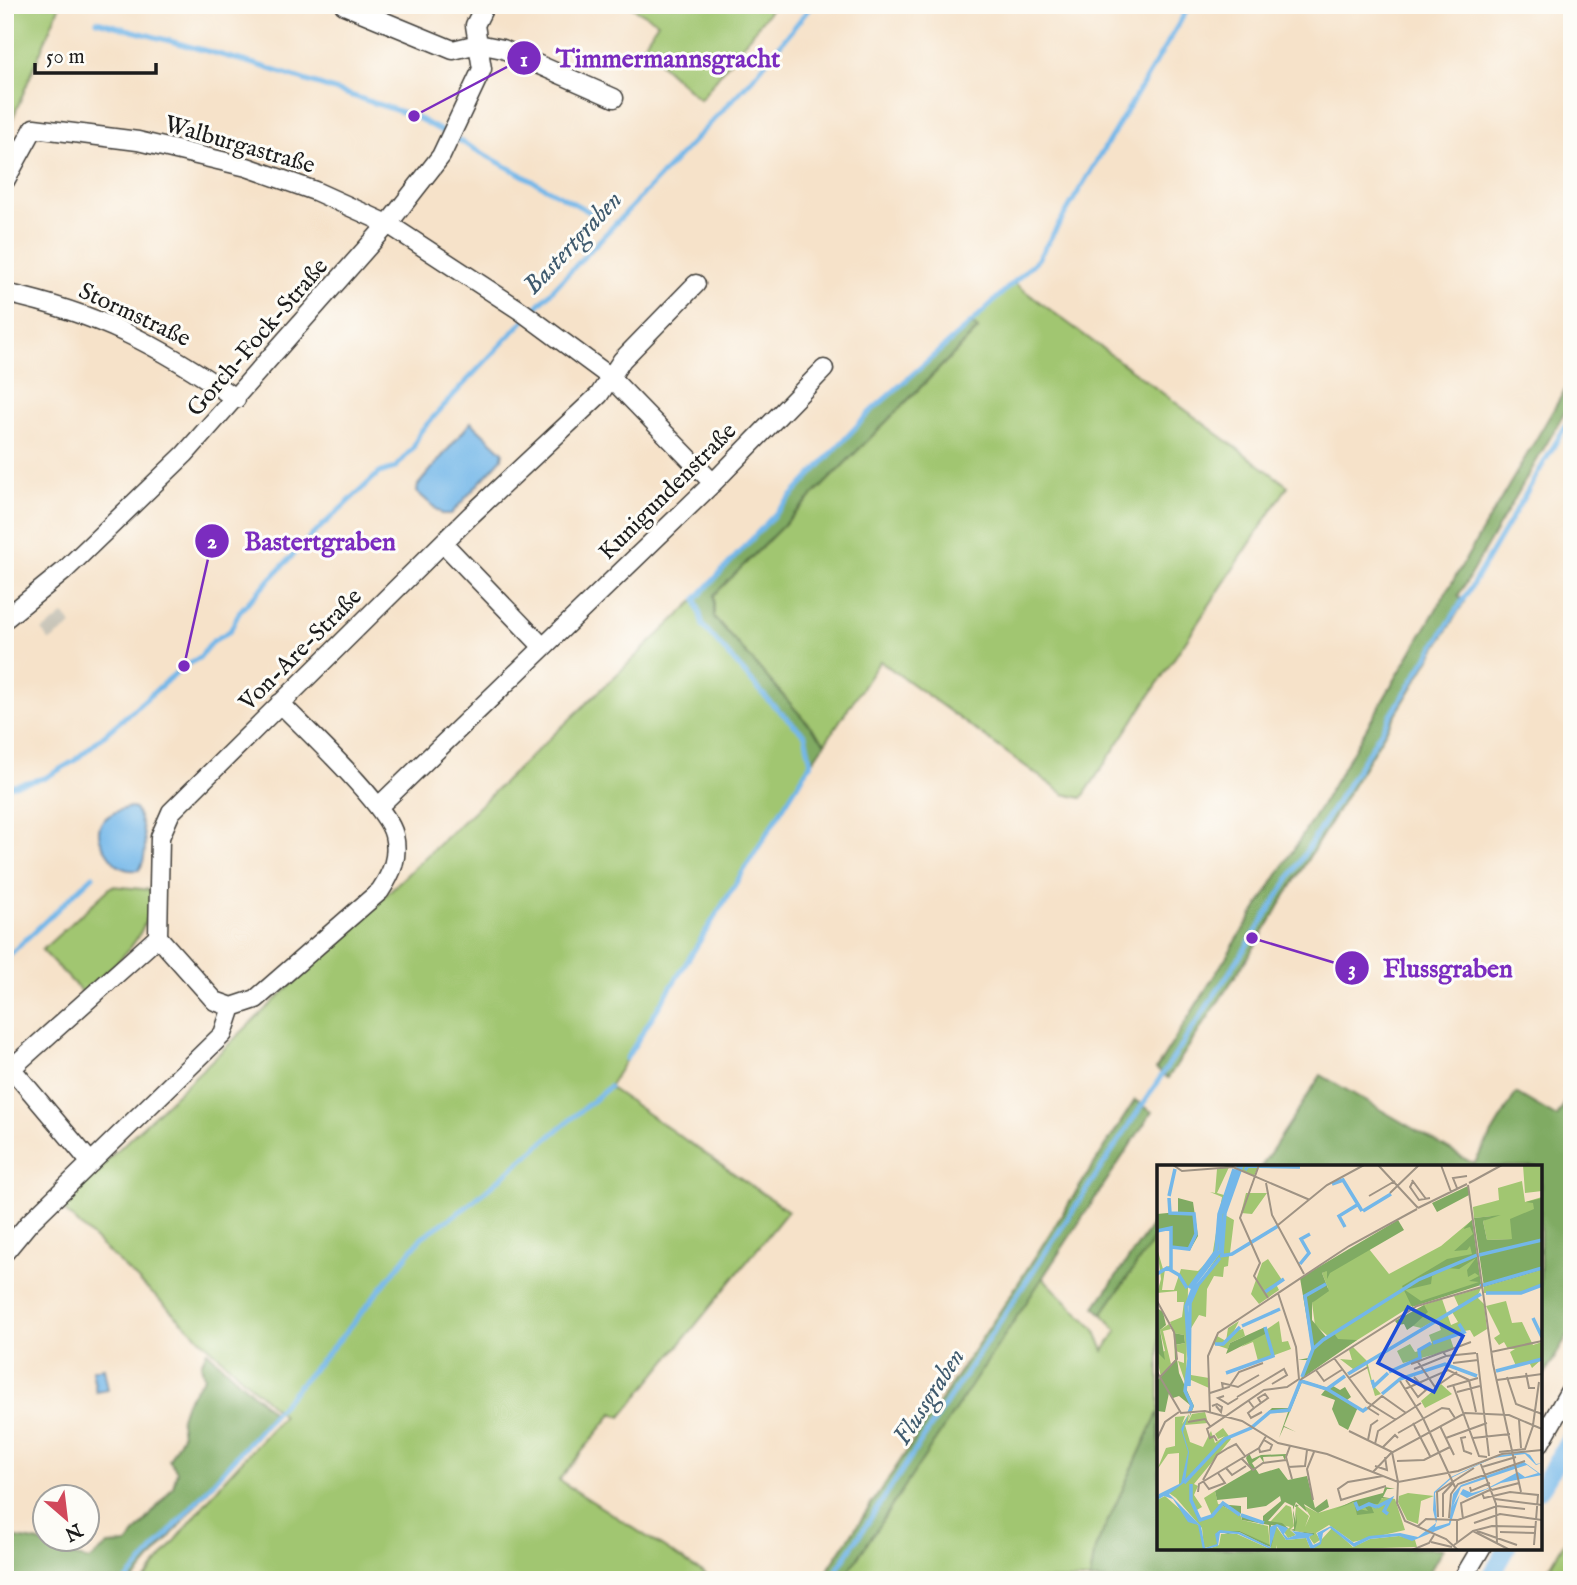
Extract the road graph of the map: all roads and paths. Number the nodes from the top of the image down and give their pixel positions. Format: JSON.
{"nodes":[{"id":1,"x":344,"y":5,"type":"edge"},
{"id":2,"x":485,"y":5,"type":"edge"},
{"id":3,"x":478,"y":44,"type":"junction"},
{"id":4,"x":614,"y":98,"type":"dead end"},
{"id":5,"x":5,"y":181,"type":"edge"},
{"id":6,"x":388,"y":224,"type":"junction"},
{"id":7,"x":696,"y":284,"type":"dead end"},
{"id":8,"x":5,"y":293,"type":"edge"},
{"id":9,"x":824,"y":369,"type":"dead end"},
{"id":10,"x":610,"y":376,"type":"junction"},
{"id":11,"x":236,"y":399,"type":"junction"},
{"id":12,"x":713,"y":483,"type":"junction"},
{"id":13,"x":443,"y":543,"type":"junction"},
{"id":14,"x":5,"y":619,"type":"edge"},
{"id":15,"x":543,"y":647,"type":"junction"},
{"id":16,"x":280,"y":703,"type":"junction"},
{"id":17,"x":378,"y":807,"type":"junction"},
{"id":18,"x":158,"y":937,"type":"junction"},
{"id":19,"x":232,"y":1007,"type":"junction"},
{"id":20,"x":8,"y":1071,"type":"edge"},
{"id":21,"x":91,"y":1163,"type":"junction"},
{"id":22,"x":5,"y":1252,"type":"edge"},
{"id":23,"x":1572,"y":1387,"type":"edge"},
{"id":24,"x":1542,"y":1440,"type":"edge"},
{"id":25,"x":1479,"y":1550,"type":"edge"},
{"id":26,"x":1462,"y":1580,"type":"edge"}],
"edges":[{"from":1,"to":3,"type":"street"},
{"from":2,"to":3,"type":"street","name":"Gorch-Fock-Straße"},
{"from":3,"to":4,"type":"street"},
{"from":3,"to":6,"type":"street","name":"Gorch-Fock-Straße"},
{"from":5,"to":6,"type":"street","name":"Walburgastraße"},
{"from":6,"to":10,"type":"street","name":"Walburgastraße"},
{"from":6,"to":11,"type":"street","name":"Gorch-Fock-Straße"},
{"from":7,"to":10,"type":"street","name":"Von-Are-Straße"},
{"from":8,"to":11,"type":"street","name":"Stormstraße"},
{"from":9,"to":12,"type":"street","name":"Kunigundenstraße"},
{"from":10,"to":12,"type":"street","name":"Walburgastraße"},
{"from":10,"to":13,"type":"street","name":"Von-Are-Straße"},
{"from":11,"to":14,"type":"street","name":"Gorch-Fock-Straße"},
{"from":12,"to":15,"type":"street","name":"Kunigundenstraße"},
{"from":13,"to":15,"type":"street"},
{"from":13,"to":16,"type":"street","name":"Von-Are-Straße"},
{"from":15,"to":17,"type":"street","name":"Kunigundenstraße"},
{"from":16,"to":17,"type":"street"},
{"from":16,"to":18,"type":"street","name":"Von-Are-Straße"},
{"from":17,"to":19,"type":"street"},
{"from":18,"to":19,"type":"street"},
{"from":18,"to":20,"type":"street"},
{"from":19,"to":21,"type":"street"},
{"from":20,"to":21,"type":"street"},
{"from":21,"to":22,"type":"street"},
{"from":23,"to":24,"type":"street"},
{"from":25,"to":26,"type":"street"}]}
